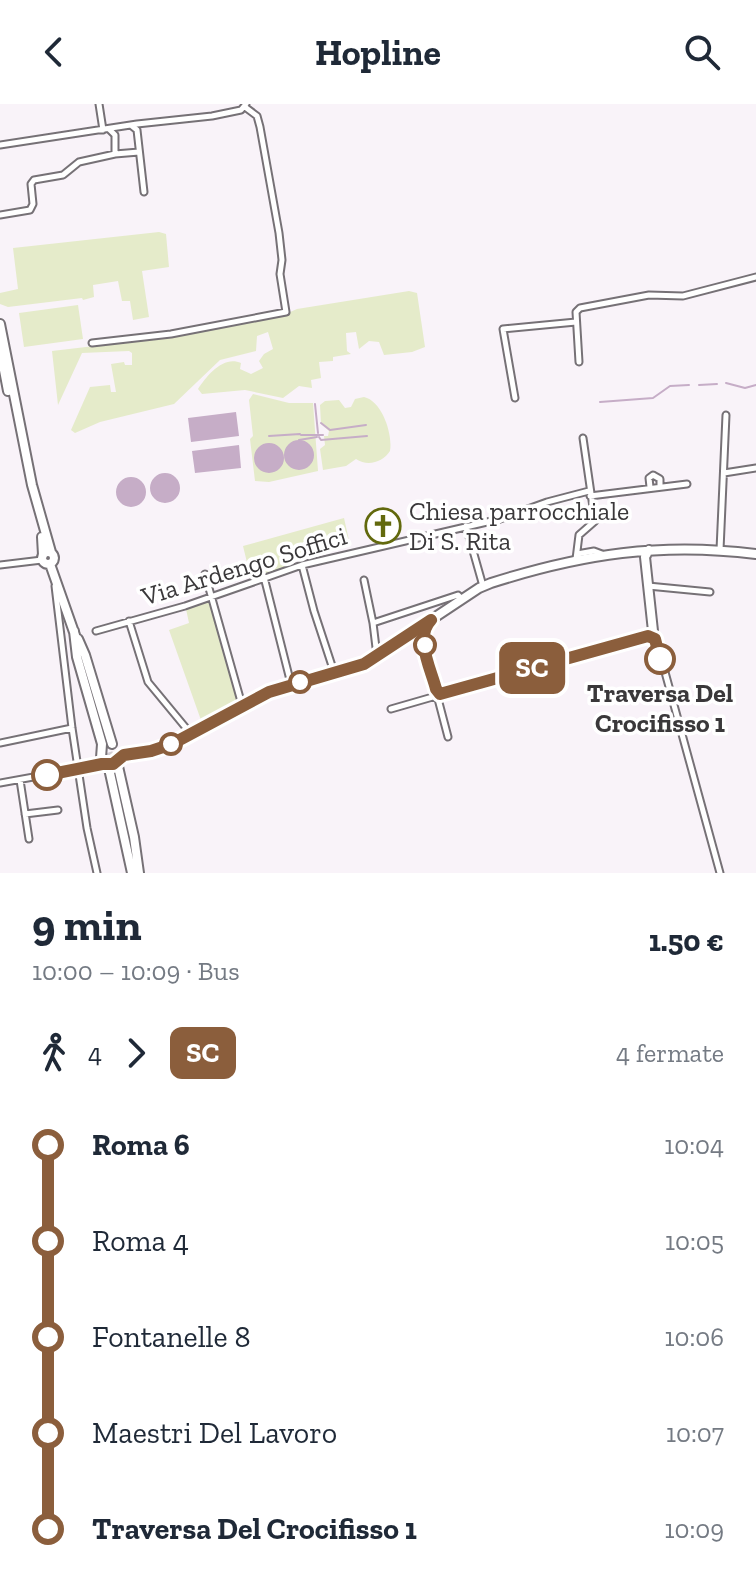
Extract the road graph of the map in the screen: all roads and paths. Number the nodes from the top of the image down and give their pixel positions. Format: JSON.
{"nodes":[{"id":1,"x":99,"y":104,"type":"edge"},
{"id":2,"x":245,"y":106,"type":"edge"},
{"id":3,"x":131,"y":125,"type":"junction"},
{"id":4,"x":123,"y":127,"type":"junction"},
{"id":5,"x":106,"y":129,"type":"junction"},
{"id":6,"x":115,"y":135,"type":"junction"},
{"id":7,"x":0,"y":145,"type":"edge"},
{"id":8,"x":139,"y":152,"type":"junction"},
{"id":9,"x":115,"y":154,"type":"junction"},
{"id":10,"x":144,"y":192,"type":"dead end"},
{"id":11,"x":0,"y":215,"type":"edge"},
{"id":12,"x":756,"y":277,"type":"edge"},
{"id":13,"x":576,"y":322,"type":"junction"},
{"id":14,"x":0,"y":324,"type":"edge"},
{"id":15,"x":92,"y":343,"type":"dead end"},
{"id":16,"x":0,"y":349,"type":"edge"},
{"id":17,"x":4,"y":362,"type":"edge"},
{"id":18,"x":579,"y":362,"type":"dead end"},
{"id":19,"x":515,"y":398,"type":"dead end"},
{"id":20,"x":726,"y":415,"type":"dead end"},
{"id":21,"x":583,"y":438,"type":"dead end"},
{"id":22,"x":756,"y":468,"type":"edge"},
{"id":23,"x":724,"y":473,"type":"junction"},
{"id":24,"x":687,"y":484,"type":"dead end"},
{"id":25,"x":660,"y":486,"type":"junction"},
{"id":26,"x":650,"y":487,"type":"junction"},
{"id":27,"x":590,"y":494,"type":"junction"},
{"id":28,"x":466,"y":526,"type":"junction"},
{"id":29,"x":651,"y":549,"type":"junction"},
{"id":30,"x":637,"y":550,"type":"junction"},
{"id":31,"x":720,"y":550,"type":"junction"},
{"id":32,"x":756,"y":554,"type":"edge"},
{"id":33,"x":576,"y":556,"type":"junction"},
{"id":34,"x":645,"y":557,"type":"junction"},
{"id":35,"x":46,"y":558,"type":"junction"},
{"id":36,"x":0,"y":565,"type":"edge"},
{"id":37,"x":302,"y":565,"type":"junction"},
{"id":38,"x":205,"y":574,"type":"dead end"},
{"id":39,"x":55,"y":577,"type":"junction"},
{"id":40,"x":264,"y":577,"type":"junction"},
{"id":41,"x":364,"y":580,"type":"dead end"},
{"id":42,"x":483,"y":586,"type":"junction"},
{"id":43,"x":647,"y":586,"type":"junction"},
{"id":44,"x":710,"y":592,"type":"dead end"},
{"id":45,"x":214,"y":597,"type":"junction"},
{"id":46,"x":463,"y":600,"type":"junction"},
{"id":47,"x":431,"y":620,"type":"junction"},
{"id":48,"x":129,"y":621,"type":"junction"},
{"id":49,"x":373,"y":623,"type":"junction"},
{"id":50,"x":653,"y":627,"type":"junction"},
{"id":51,"x":96,"y":631,"type":"dead end"},
{"id":52,"x":409,"y":634,"type":"junction"},
{"id":53,"x":648,"y":636,"type":"junction"},
{"id":54,"x":423,"y":637,"type":"junction"},
{"id":55,"x":656,"y":643,"type":"junction"},
{"id":56,"x":377,"y":656,"type":"junction"},
{"id":57,"x":334,"y":673,"type":"junction"},
{"id":58,"x":291,"y":684,"type":"junction"},
{"id":59,"x":437,"y":694,"type":"junction"},
{"id":60,"x":243,"y":706,"type":"junction"},
{"id":61,"x":391,"y":709,"type":"dead end"},
{"id":62,"x":72,"y":728,"type":"junction"},
{"id":63,"x":191,"y":734,"type":"junction"},
{"id":64,"x":448,"y":737,"type":"dead end"},
{"id":65,"x":0,"y":743,"type":"edge"},
{"id":66,"x":109,"y":745,"type":"junction"},
{"id":67,"x":156,"y":749,"type":"junction"},
{"id":68,"x":111,"y":762,"type":"junction"},
{"id":69,"x":78,"y":770,"type":"junction"},
{"id":70,"x":20,"y":780,"type":"junction"},
{"id":71,"x":0,"y":783,"type":"edge"},
{"id":72,"x":58,"y":810,"type":"dead end"},
{"id":73,"x":25,"y":814,"type":"junction"},
{"id":74,"x":29,"y":839,"type":"dead end"},
{"id":75,"x":97,"y":873,"type":"edge"},
{"id":76,"x":136,"y":873,"type":"edge"},
{"id":77,"x":720,"y":873,"type":"edge"}],
"edges":[{"from":1,"to":5,"type":"street"},
{"from":2,"to":3,"type":"street"},
{"from":2,"to":15,"type":"street"},
{"from":3,"to":4,"type":"street"},
{"from":3,"to":8,"type":"street"},
{"from":4,"to":5,"type":"street"},
{"from":4,"to":6,"type":"street"},
{"from":5,"to":6,"type":"street"},
{"from":5,"to":7,"type":"street"},
{"from":6,"to":9,"type":"street"},
{"from":8,"to":9,"type":"street"},
{"from":8,"to":10,"type":"street"},
{"from":9,"to":11,"type":"street"},
{"from":12,"to":13,"type":"street"},
{"from":13,"to":18,"type":"street"},
{"from":13,"to":19,"type":"street"},
{"from":14,"to":17,"type":"main road"},
{"from":16,"to":17,"type":"main road"},
{"from":17,"to":35,"type":"main road"},
{"from":20,"to":23,"type":"street"},
{"from":21,"to":27,"type":"street"},
{"from":22,"to":23,"type":"street"},
{"from":23,"to":31,"type":"street"},
{"from":24,"to":25,"type":"street"},
{"from":25,"to":26,"type":"street"},
{"from":25,"to":26,"type":"street"},
{"from":26,"to":27,"type":"street","name":"Via Ardengo Soffici"},
{"from":27,"to":28,"type":"street","name":"Via Ardengo Soffici"},
{"from":27,"to":33,"type":"street"},
{"from":28,"to":37,"type":"street","name":"Via Ardengo Soffici"},
{"from":28,"to":42,"type":"street"},
{"from":29,"to":30,"type":"main road"},
{"from":29,"to":31,"type":"main road"},
{"from":29,"to":34,"type":"main road"},
{"from":30,"to":33,"type":"main road"},
{"from":30,"to":34,"type":"main road"},
{"from":31,"to":32,"type":"main road"},
{"from":33,"to":42,"type":"main road"},
{"from":34,"to":43,"type":"main road"},
{"from":35,"to":36,"type":"street"},
{"from":35,"to":39,"type":"main road"},
{"from":37,"to":40,"type":"street","name":"Via Ardengo Soffici"},
{"from":37,"to":57,"type":"street"},
{"from":38,"to":45,"type":"street"},
{"from":39,"to":62,"type":"street"},
{"from":39,"to":66,"type":"main road"},
{"from":40,"to":45,"type":"street","name":"Via Ardengo Soffici"},
{"from":40,"to":58,"type":"street"},
{"from":41,"to":49,"type":"street"},
{"from":42,"to":46,"type":"main road"},
{"from":43,"to":44,"type":"street"},
{"from":43,"to":50,"type":"main road"},
{"from":45,"to":48,"type":"street","name":"Via Ardengo Soffici"},
{"from":45,"to":60,"type":"street"},
{"from":46,"to":47,"type":"main road"},
{"from":46,"to":49,"type":"street"},
{"from":47,"to":52,"type":"main road"},
{"from":47,"to":54,"type":"main road"},
{"from":48,"to":51,"type":"street","name":"Via Ardengo Soffici"},
{"from":48,"to":63,"type":"street"},
{"from":49,"to":56,"type":"street"},
{"from":50,"to":53,"type":"main road"},
{"from":50,"to":55,"type":"street"},
{"from":52,"to":54,"type":"main road"},
{"from":52,"to":56,"type":"main road"},
{"from":53,"to":55,"type":"street"},
{"from":53,"to":59,"type":"main road"},
{"from":54,"to":59,"type":"main road"},
{"from":55,"to":77,"type":"street"},
{"from":56,"to":57,"type":"main road"},
{"from":57,"to":58,"type":"main road"},
{"from":58,"to":60,"type":"main road"},
{"from":59,"to":61,"type":"street"},
{"from":59,"to":64,"type":"street"},
{"from":60,"to":63,"type":"main road"},
{"from":62,"to":65,"type":"street"},
{"from":62,"to":69,"type":"street"},
{"from":63,"to":67,"type":"main road"},
{"from":66,"to":67,"type":"main road"},
{"from":66,"to":68,"type":"main road"},
{"from":66,"to":68,"type":"main road"},
{"from":67,"to":68,"type":"main road"},
{"from":68,"to":69,"type":"street"},
{"from":68,"to":76,"type":"main road"},
{"from":68,"to":76,"type":"main road"},
{"from":69,"to":70,"type":"street"},
{"from":69,"to":75,"type":"street"},
{"from":70,"to":71,"type":"street"},
{"from":70,"to":73,"type":"street"},
{"from":72,"to":73,"type":"street"},
{"from":73,"to":74,"type":"street"}]}
